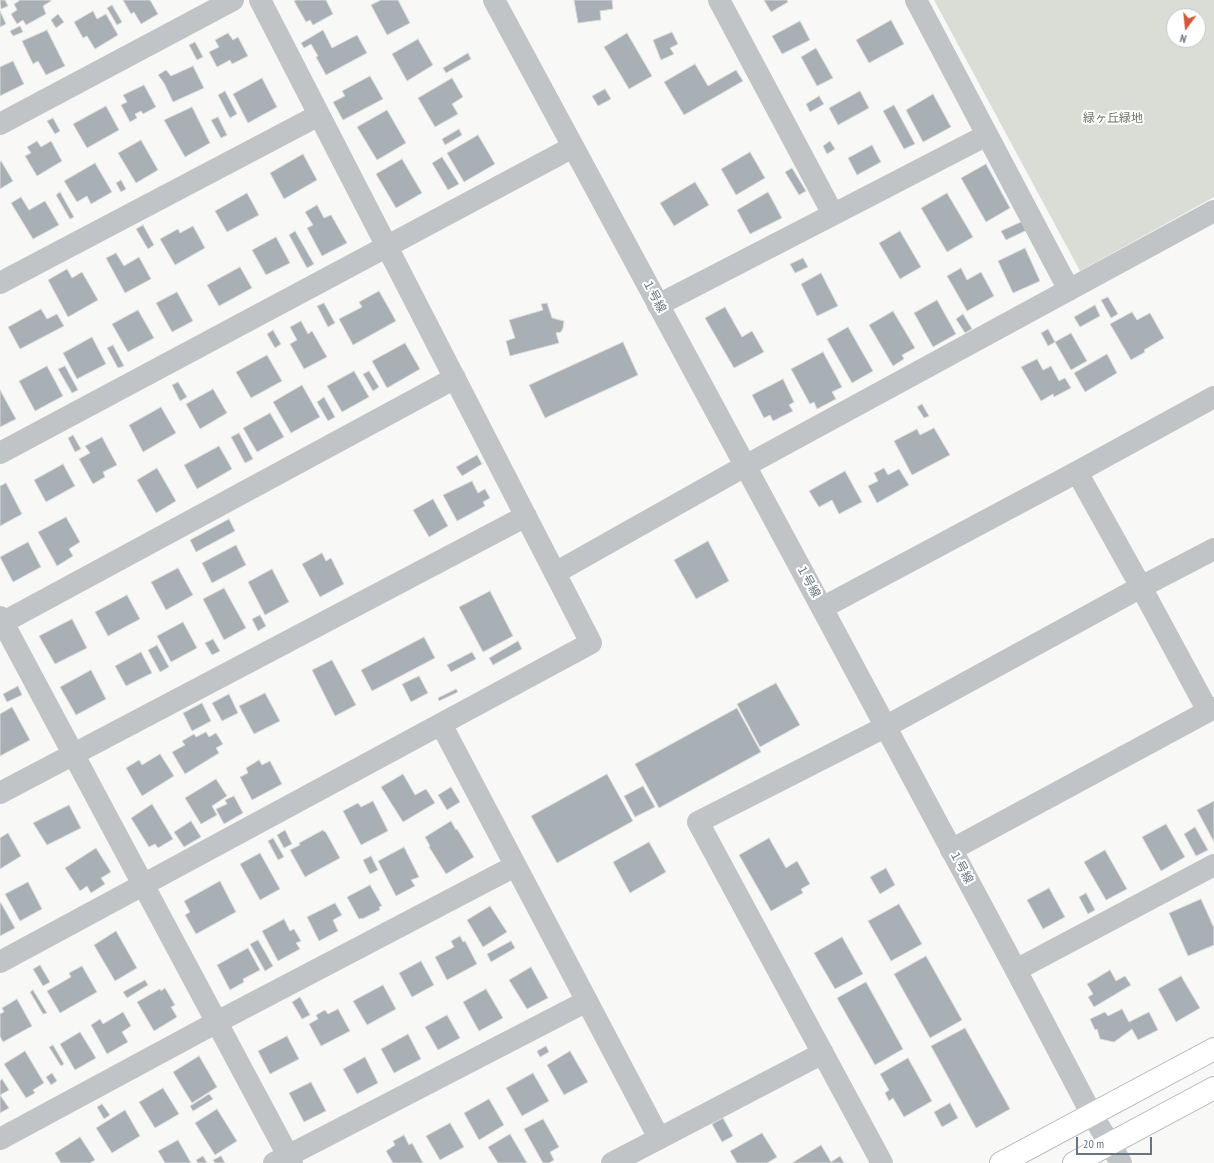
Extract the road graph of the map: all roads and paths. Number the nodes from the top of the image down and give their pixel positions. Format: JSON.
{"nodes":[{"id":1,"x":233,"y":0,"type":"edge"},
{"id":2,"x":260,"y":0,"type":"edge"},
{"id":3,"x":494,"y":0,"type":"edge"},
{"id":4,"x":719,"y":0,"type":"edge"},
{"id":5,"x":916,"y":0,"type":"edge"},
{"id":6,"x":319,"y":115,"type":"junction"},
{"id":7,"x":0,"y":124,"type":"edge"},
{"id":8,"x":987,"y":135,"type":"junction"},
{"id":9,"x":573,"y":147,"type":"junction"},
{"id":10,"x":1214,"y":211,"type":"edge"},
{"id":11,"x":833,"y":214,"type":"junction"},
{"id":12,"x":387,"y":246,"type":"junction"},
{"id":13,"x":0,"y":283,"type":"edge"},
{"id":14,"x":1069,"y":290,"type":"junction"},
{"id":15,"x":658,"y":305,"type":"junction"},
{"id":16,"x":455,"y":378,"type":"junction"},
{"id":17,"x":1214,"y":397,"type":"edge"},
{"id":18,"x":0,"y":453,"type":"edge"},
{"id":19,"x":745,"y":466,"type":"junction"},
{"id":20,"x":1077,"y":472,"type":"junction"},
{"id":21,"x":526,"y":516,"type":"junction"},
{"id":22,"x":1214,"y":549,"type":"edge"},
{"id":23,"x":555,"y":573,"type":"junction"},
{"id":24,"x":1141,"y":588,"type":"junction"},
{"id":25,"x":822,"y":608,"type":"junction"},
{"id":26,"x":1,"y":621,"type":"edge"},
{"id":27,"x":1211,"y":710,"type":"edge"},
{"id":28,"x":441,"y":724,"type":"junction"},
{"id":29,"x":885,"y":727,"type":"junction"},
{"id":30,"x":73,"y":754,"type":"junction"},
{"id":31,"x":0,"y":793,"type":"edge"},
{"id":32,"x":951,"y":850,"type":"junction"},
{"id":33,"x":1214,"y":865,"type":"edge"},
{"id":34,"x":515,"y":866,"type":"junction"},
{"id":35,"x":144,"y":885,"type":"junction"},
{"id":36,"x":0,"y":962,"type":"edge"},
{"id":37,"x":1016,"y":970,"type":"junction"},
{"id":38,"x":587,"y":1001,"type":"junction"},
{"id":39,"x":217,"y":1022,"type":"junction"},
{"id":40,"x":1214,"y":1049,"type":"edge"},
{"id":41,"x":823,"y":1053,"type":"junction"},
{"id":42,"x":1214,"y":1088,"type":"edge"},
{"id":43,"x":1092,"y":1115,"type":"junction"},
{"id":44,"x":659,"y":1138,"type":"junction"},
{"id":45,"x":0,"y":1139,"type":"edge"},
{"id":46,"x":1110,"y":1144,"type":"junction"},
{"id":47,"x":285,"y":1160,"type":"edge"},
{"id":48,"x":612,"y":1163,"type":"edge"},
{"id":49,"x":882,"y":1163,"type":"edge"},
{"id":50,"x":1001,"y":1163,"type":"edge"},
{"id":51,"x":1074,"y":1163,"type":"edge"},
{"id":52,"x":1121,"y":1163,"type":"edge"}],
"edges":[{"from":1,"to":7,"type":"street"},
{"from":2,"to":6,"type":"street"},
{"from":3,"to":9,"type":"street","name":"１号線"},
{"from":4,"to":11,"type":"street"},
{"from":5,"to":8,"type":"street"},
{"from":6,"to":12,"type":"street"},
{"from":6,"to":13,"type":"street"},
{"from":8,"to":11,"type":"street"},
{"from":8,"to":14,"type":"street"},
{"from":9,"to":12,"type":"street"},
{"from":9,"to":15,"type":"street","name":"１号線"},
{"from":10,"to":14,"type":"street"},
{"from":11,"to":15,"type":"street"},
{"from":12,"to":16,"type":"street"},
{"from":12,"to":18,"type":"street"},
{"from":14,"to":19,"type":"street"},
{"from":15,"to":19,"type":"street","name":"１号線"},
{"from":16,"to":21,"type":"street"},
{"from":16,"to":26,"type":"street"},
{"from":17,"to":20,"type":"street"},
{"from":19,"to":23,"type":"street"},
{"from":19,"to":25,"type":"street","name":"１号線"},
{"from":20,"to":24,"type":"street"},
{"from":20,"to":25,"type":"street"},
{"from":21,"to":23,"type":"street"},
{"from":21,"to":30,"type":"street"},
{"from":22,"to":24,"type":"street"},
{"from":23,"to":28,"type":"street"},
{"from":24,"to":27,"type":"street"},
{"from":24,"to":29,"type":"street"},
{"from":25,"to":29,"type":"street","name":"１号線"},
{"from":26,"to":30,"type":"street"},
{"from":27,"to":32,"type":"street"},
{"from":28,"to":34,"type":"street"},
{"from":28,"to":35,"type":"street"},
{"from":29,"to":32,"type":"street","name":"１号線"},
{"from":29,"to":41,"type":"street"},
{"from":30,"to":31,"type":"street"},
{"from":30,"to":35,"type":"street"},
{"from":32,"to":37,"type":"street","name":"１号線"},
{"from":33,"to":37,"type":"street"},
{"from":34,"to":38,"type":"street"},
{"from":34,"to":39,"type":"street"},
{"from":35,"to":36,"type":"street"},
{"from":35,"to":39,"type":"street"},
{"from":37,"to":43,"type":"street","name":"１号線"},
{"from":38,"to":44,"type":"street"},
{"from":38,"to":47,"type":"street"},
{"from":39,"to":45,"type":"street"},
{"from":39,"to":47,"type":"street"},
{"from":40,"to":43,"type":"main road"},
{"from":41,"to":44,"type":"street"},
{"from":41,"to":49,"type":"street"},
{"from":42,"to":46,"type":"main road"},
{"from":43,"to":46,"type":"street","name":"１号線"},
{"from":43,"to":50,"type":"main road"},
{"from":44,"to":48,"type":"street"},
{"from":46,"to":51,"type":"main road"},
{"from":46,"to":52,"type":"street","name":"１号線"}]}
